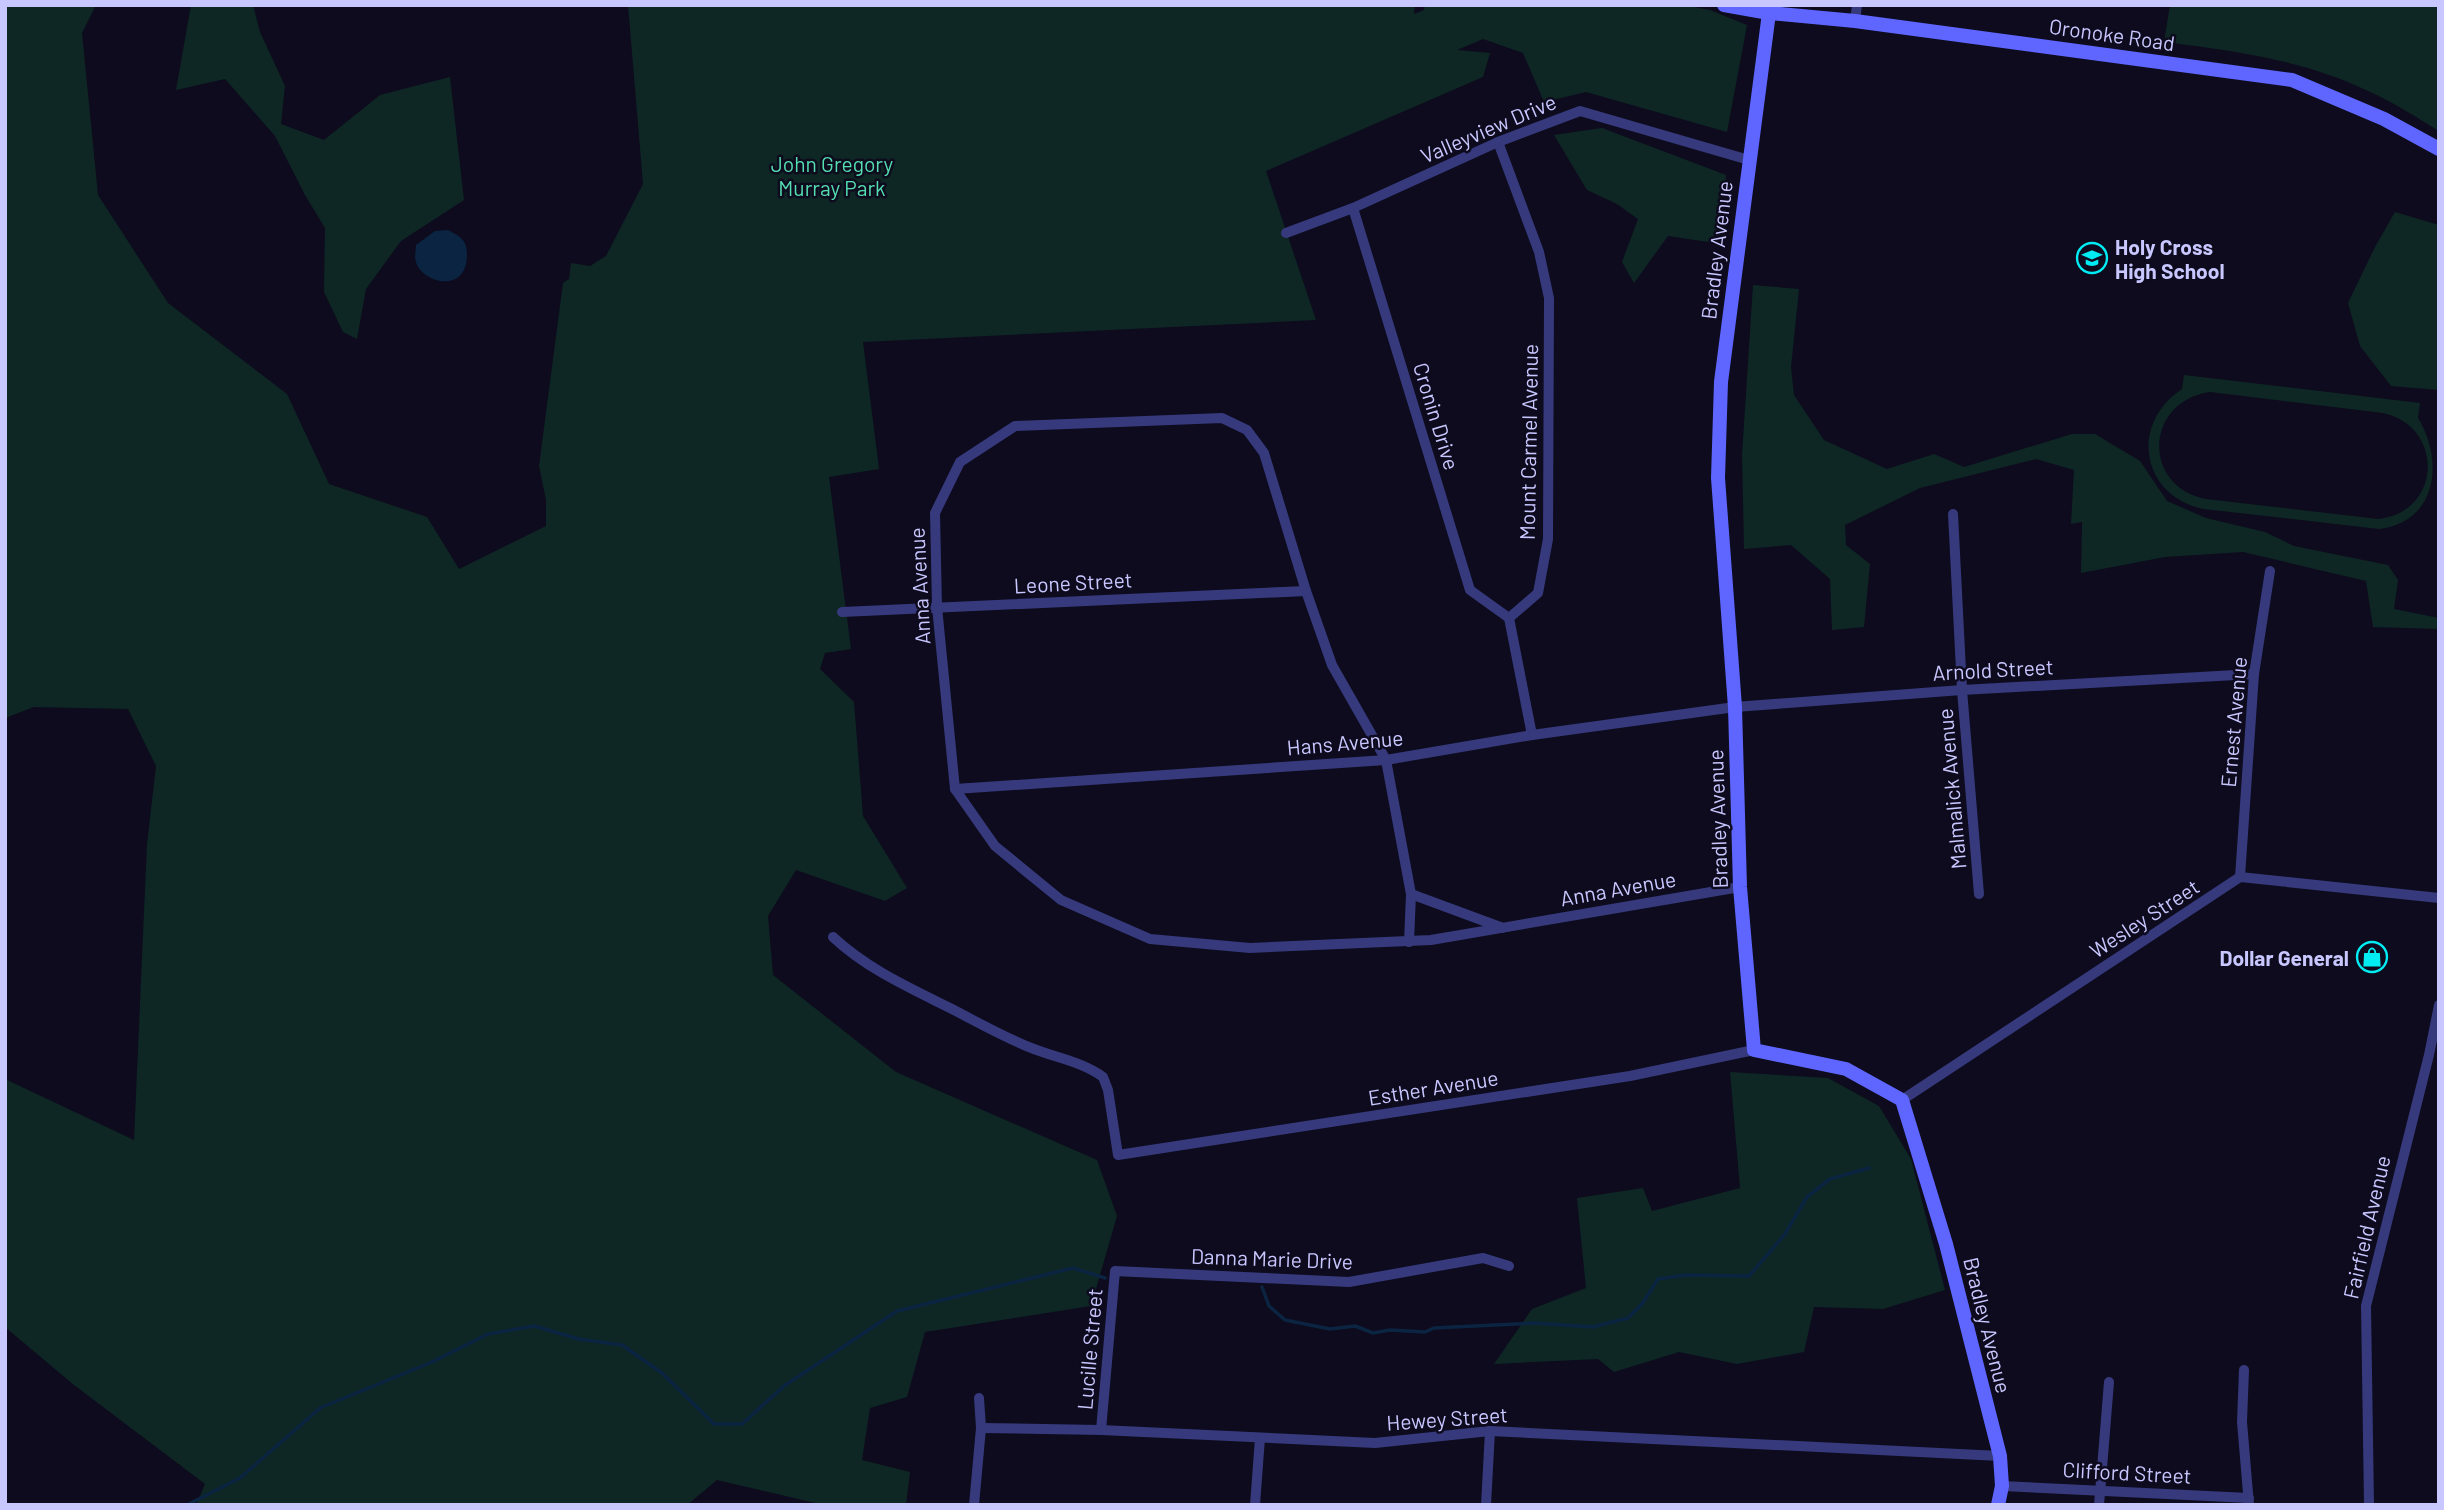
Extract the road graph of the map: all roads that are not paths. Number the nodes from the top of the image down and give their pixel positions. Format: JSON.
{"nodes":[{"id":1,"x":1724,"y":5,"type":"edge"},
{"id":2,"x":1857,"y":5,"type":"edge"},
{"id":3,"x":1769,"y":13,"type":"junction"},
{"id":4,"x":1855,"y":21,"type":"junction"},
{"id":5,"x":1498,"y":142,"type":"junction"},
{"id":6,"x":2439,"y":149,"type":"edge"},
{"id":7,"x":1749,"y":160,"type":"junction"},
{"id":8,"x":1353,"y":208,"type":"junction"},
{"id":9,"x":1286,"y":233,"type":"dead end"},
{"id":10,"x":1953,"y":514,"type":"dead end"},
{"id":11,"x":2270,"y":571,"type":"dead end"},
{"id":12,"x":1306,"y":591,"type":"junction"},
{"id":13,"x":937,"y":607,"type":"junction"},
{"id":14,"x":842,"y":612,"type":"dead end"},
{"id":15,"x":1509,"y":618,"type":"junction"},
{"id":16,"x":2254,"y":674,"type":"junction"},
{"id":17,"x":1962,"y":690,"type":"junction"},
{"id":18,"x":1735,"y":707,"type":"junction"},
{"id":19,"x":1532,"y":735,"type":"junction"},
{"id":20,"x":1386,"y":761,"type":"junction"},
{"id":21,"x":955,"y":789,"type":"junction"},
{"id":22,"x":2240,"y":877,"type":"junction"},
{"id":23,"x":1740,"y":887,"type":"junction"},
{"id":24,"x":1411,"y":894,"type":"junction"},
{"id":25,"x":1979,"y":894,"type":"dead end"},
{"id":26,"x":2439,"y":898,"type":"edge"},
{"id":27,"x":1503,"y":928,"type":"junction"},
{"id":28,"x":833,"y":937,"type":"dead end"},
{"id":29,"x":1409,"y":942,"type":"junction"},
{"id":30,"x":2439,"y":1005,"type":"edge"},
{"id":31,"x":1754,"y":1050,"type":"junction"},
{"id":32,"x":1902,"y":1100,"type":"junction"},
{"id":33,"x":1509,"y":1266,"type":"dead end"},
{"id":34,"x":1115,"y":1271,"type":"joint"},
{"id":35,"x":2244,"y":1370,"type":"dead end"},
{"id":36,"x":2109,"y":1382,"type":"dead end"},
{"id":37,"x":979,"y":1398,"type":"dead end"},
{"id":38,"x":981,"y":1428,"type":"junction"},
{"id":39,"x":1101,"y":1430,"type":"junction"},
{"id":40,"x":1490,"y":1431,"type":"junction"},
{"id":41,"x":1261,"y":1438,"type":"junction"},
{"id":42,"x":2000,"y":1456,"type":"junction"},
{"id":43,"x":2002,"y":1486,"type":"junction"},
{"id":44,"x":2099,"y":1490,"type":"junction"},
{"id":45,"x":2249,"y":1501,"type":"edge"},
{"id":46,"x":974,"y":1505,"type":"edge"},
{"id":47,"x":1255,"y":1505,"type":"edge"},
{"id":48,"x":1486,"y":1505,"type":"edge"},
{"id":49,"x":1998,"y":1505,"type":"edge"},
{"id":50,"x":2099,"y":1505,"type":"edge"},
{"id":51,"x":2369,"y":1505,"type":"edge"}],
"edges":[{"from":1,"to":3,"type":"street","name":"Oronoke Road"},
{"from":2,"to":4,"type":"street"},
{"from":3,"to":4,"type":"street","name":"Oronoke Road"},
{"from":3,"to":7,"type":"street","name":"Bradley Avenue"},
{"from":4,"to":6,"type":"street","name":"Oronoke Road"},
{"from":5,"to":7,"type":"street","name":"Valleyview Drive"},
{"from":5,"to":8,"type":"street","name":"Valleyview Drive"},
{"from":5,"to":15,"type":"street","name":"Mount Carmel Avenue"},
{"from":7,"to":18,"type":"street","name":"Bradley Avenue"},
{"from":8,"to":9,"type":"street","name":"Valleyview Drive"},
{"from":8,"to":15,"type":"street","name":"Cronin Drive"},
{"from":10,"to":17,"type":"street","name":"Malmalick Avenue"},
{"from":11,"to":16,"type":"street","name":"Ernest Avenue"},
{"from":12,"to":13,"type":"street","name":"Leone Street"},
{"from":12,"to":13,"type":"street","name":"Anna Avenue"},
{"from":12,"to":20,"type":"street","name":"Anna Avenue"},
{"from":13,"to":14,"type":"street","name":"Leone Street"},
{"from":13,"to":21,"type":"street","name":"Anna Avenue"},
{"from":15,"to":19,"type":"street"},
{"from":16,"to":17,"type":"street","name":"Arnold Street"},
{"from":16,"to":22,"type":"street","name":"Ernest Avenue"},
{"from":17,"to":18,"type":"street","name":"Arnold Street"},
{"from":17,"to":25,"type":"street","name":"Malmalick Avenue"},
{"from":18,"to":19,"type":"street","name":"Hans Avenue"},
{"from":18,"to":23,"type":"street","name":"Bradley Avenue"},
{"from":19,"to":20,"type":"street","name":"Hans Avenue"},
{"from":20,"to":21,"type":"street","name":"Hans Avenue"},
{"from":20,"to":24,"type":"street","name":"Anna Avenue"},
{"from":21,"to":29,"type":"street","name":"Anna Avenue"},
{"from":22,"to":26,"type":"street"},
{"from":22,"to":32,"type":"street","name":"Wesley Street"},
{"from":23,"to":27,"type":"street","name":"Anna Avenue"},
{"from":23,"to":31,"type":"street","name":"Bradley Avenue"},
{"from":24,"to":27,"type":"street"},
{"from":24,"to":29,"type":"street","name":"Anna Avenue"},
{"from":27,"to":29,"type":"street","name":"Anna Avenue"},
{"from":28,"to":31,"type":"street","name":"Esther Avenue"},
{"from":30,"to":51,"type":"street","name":"Fairfield Avenue"},
{"from":31,"to":32,"type":"street"},
{"from":32,"to":42,"type":"street","name":"Bradley Avenue"},
{"from":33,"to":34,"type":"street","name":"Danna Marie Drive"},
{"from":34,"to":39,"type":"street","name":"Lucille Street"},
{"from":35,"to":45,"type":"street"},
{"from":36,"to":44,"type":"street"},
{"from":37,"to":38,"type":"street"},
{"from":38,"to":39,"type":"street","name":"Hewey Street"},
{"from":38,"to":46,"type":"street"},
{"from":39,"to":41,"type":"street","name":"Hewey Street"},
{"from":40,"to":41,"type":"street","name":"Hewey Street"},
{"from":40,"to":42,"type":"street","name":"Hewey Street"},
{"from":40,"to":48,"type":"street"},
{"from":41,"to":47,"type":"street"},
{"from":42,"to":43,"type":"street","name":"Bradley Avenue"},
{"from":43,"to":44,"type":"street","name":"Clifford Street"},
{"from":43,"to":49,"type":"street","name":"Bradley Avenue"},
{"from":44,"to":45,"type":"street","name":"Clifford Street"},
{"from":44,"to":50,"type":"street"}]}
